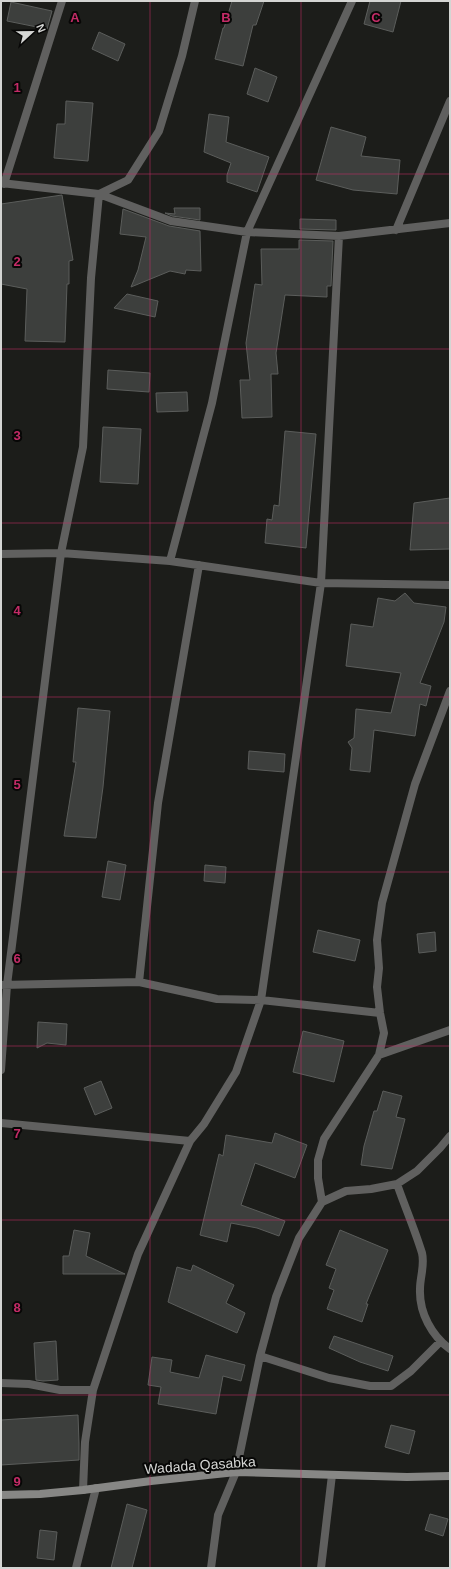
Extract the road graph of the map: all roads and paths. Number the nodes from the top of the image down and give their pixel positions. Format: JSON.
{"nodes":[{"id":1,"x":62,"y":1,"type":"edge"},
{"id":2,"x":195,"y":1,"type":"edge"},
{"id":3,"x":352,"y":1,"type":"edge"},
{"id":4,"x":450,"y":102,"type":"edge"},
{"id":5,"x":3,"y":184,"type":"edge"},
{"id":6,"x":99,"y":194,"type":"junction"},
{"id":7,"x":450,"y":223,"type":"edge"},
{"id":8,"x":396,"y":230,"type":"junction"},
{"id":9,"x":248,"y":232,"type":"junction"},
{"id":10,"x":339,"y":236,"type":"junction"},
{"id":11,"x":1,"y":554,"type":"edge"},
{"id":12,"x":61,"y":554,"type":"junction"},
{"id":13,"x":170,"y":561,"type":"junction"},
{"id":14,"x":199,"y":565,"type":"junction"},
{"id":15,"x":321,"y":583,"type":"junction"},
{"id":16,"x":450,"y":585,"type":"edge"},
{"id":17,"x":450,"y":691,"type":"edge"},
{"id":18,"x":139,"y":982,"type":"junction"},
{"id":19,"x":4,"y":985,"type":"edge"},
{"id":20,"x":261,"y":1000,"type":"junction"},
{"id":21,"x":380,"y":1013,"type":"junction"},
{"id":22,"x":450,"y":1030,"type":"edge"},
{"id":23,"x":379,"y":1055,"type":"junction"},
{"id":24,"x":1,"y":1070,"type":"edge"},
{"id":25,"x":1,"y":1123,"type":"edge"},
{"id":26,"x":450,"y":1136,"type":"edge"},
{"id":27,"x":190,"y":1141,"type":"junction"},
{"id":28,"x":397,"y":1184,"type":"junction"},
{"id":29,"x":322,"y":1202,"type":"junction"},
{"id":30,"x":440,"y":1342,"type":"junction"},
{"id":31,"x":450,"y":1350,"type":"edge"},
{"id":32,"x":260,"y":1356,"type":"junction"},
{"id":33,"x":1,"y":1383,"type":"edge"},
{"id":34,"x":93,"y":1390,"type":"junction"},
{"id":35,"x":236,"y":1472,"type":"junction"},
{"id":36,"x":332,"y":1475,"type":"junction"},
{"id":37,"x":450,"y":1476,"type":"edge"},
{"id":38,"x":96,"y":1488,"type":"junction"},
{"id":39,"x":83,"y":1490,"type":"junction"},
{"id":40,"x":1,"y":1495,"type":"edge"},
{"id":41,"x":76,"y":1568,"type":"edge"},
{"id":42,"x":211,"y":1568,"type":"edge"},
{"id":43,"x":321,"y":1568,"type":"edge"}],
"edges":[{"from":1,"to":5,"type":"street"},
{"from":2,"to":6,"type":"street"},
{"from":3,"to":9,"type":"street"},
{"from":4,"to":8,"type":"street"},
{"from":5,"to":6,"type":"street"},
{"from":6,"to":9,"type":"street"},
{"from":6,"to":12,"type":"street"},
{"from":7,"to":8,"type":"street"},
{"from":8,"to":10,"type":"street"},
{"from":9,"to":10,"type":"street"},
{"from":9,"to":13,"type":"street"},
{"from":10,"to":15,"type":"street"},
{"from":11,"to":12,"type":"street"},
{"from":12,"to":13,"type":"street"},
{"from":12,"to":19,"type":"street"},
{"from":13,"to":14,"type":"street"},
{"from":14,"to":15,"type":"street"},
{"from":14,"to":18,"type":"street"},
{"from":15,"to":16,"type":"street"},
{"from":15,"to":20,"type":"street"},
{"from":17,"to":21,"type":"street"},
{"from":18,"to":19,"type":"street"},
{"from":18,"to":20,"type":"street"},
{"from":19,"to":24,"type":"street"},
{"from":20,"to":21,"type":"street"},
{"from":20,"to":27,"type":"street"},
{"from":21,"to":23,"type":"street"},
{"from":22,"to":23,"type":"street"},
{"from":23,"to":29,"type":"street"},
{"from":25,"to":27,"type":"street"},
{"from":26,"to":28,"type":"street"},
{"from":27,"to":34,"type":"street"},
{"from":28,"to":29,"type":"street"},
{"from":28,"to":30,"type":"street"},
{"from":29,"to":32,"type":"street"},
{"from":30,"to":31,"type":"street"},
{"from":30,"to":32,"type":"street"},
{"from":32,"to":35,"type":"street"},
{"from":33,"to":34,"type":"street"},
{"from":34,"to":39,"type":"street"},
{"from":35,"to":36,"type":"street","name":"Wadada Qasabka"},
{"from":35,"to":38,"type":"street","name":"Wadada Qasabka"},
{"from":35,"to":42,"type":"street"},
{"from":36,"to":37,"type":"street","name":"Wadada Qasabka"},
{"from":36,"to":43,"type":"street"},
{"from":38,"to":39,"type":"street","name":"Wadada Qasabka"},
{"from":38,"to":41,"type":"street"},
{"from":39,"to":40,"type":"street","name":"Wadada Qasabka"}]}
